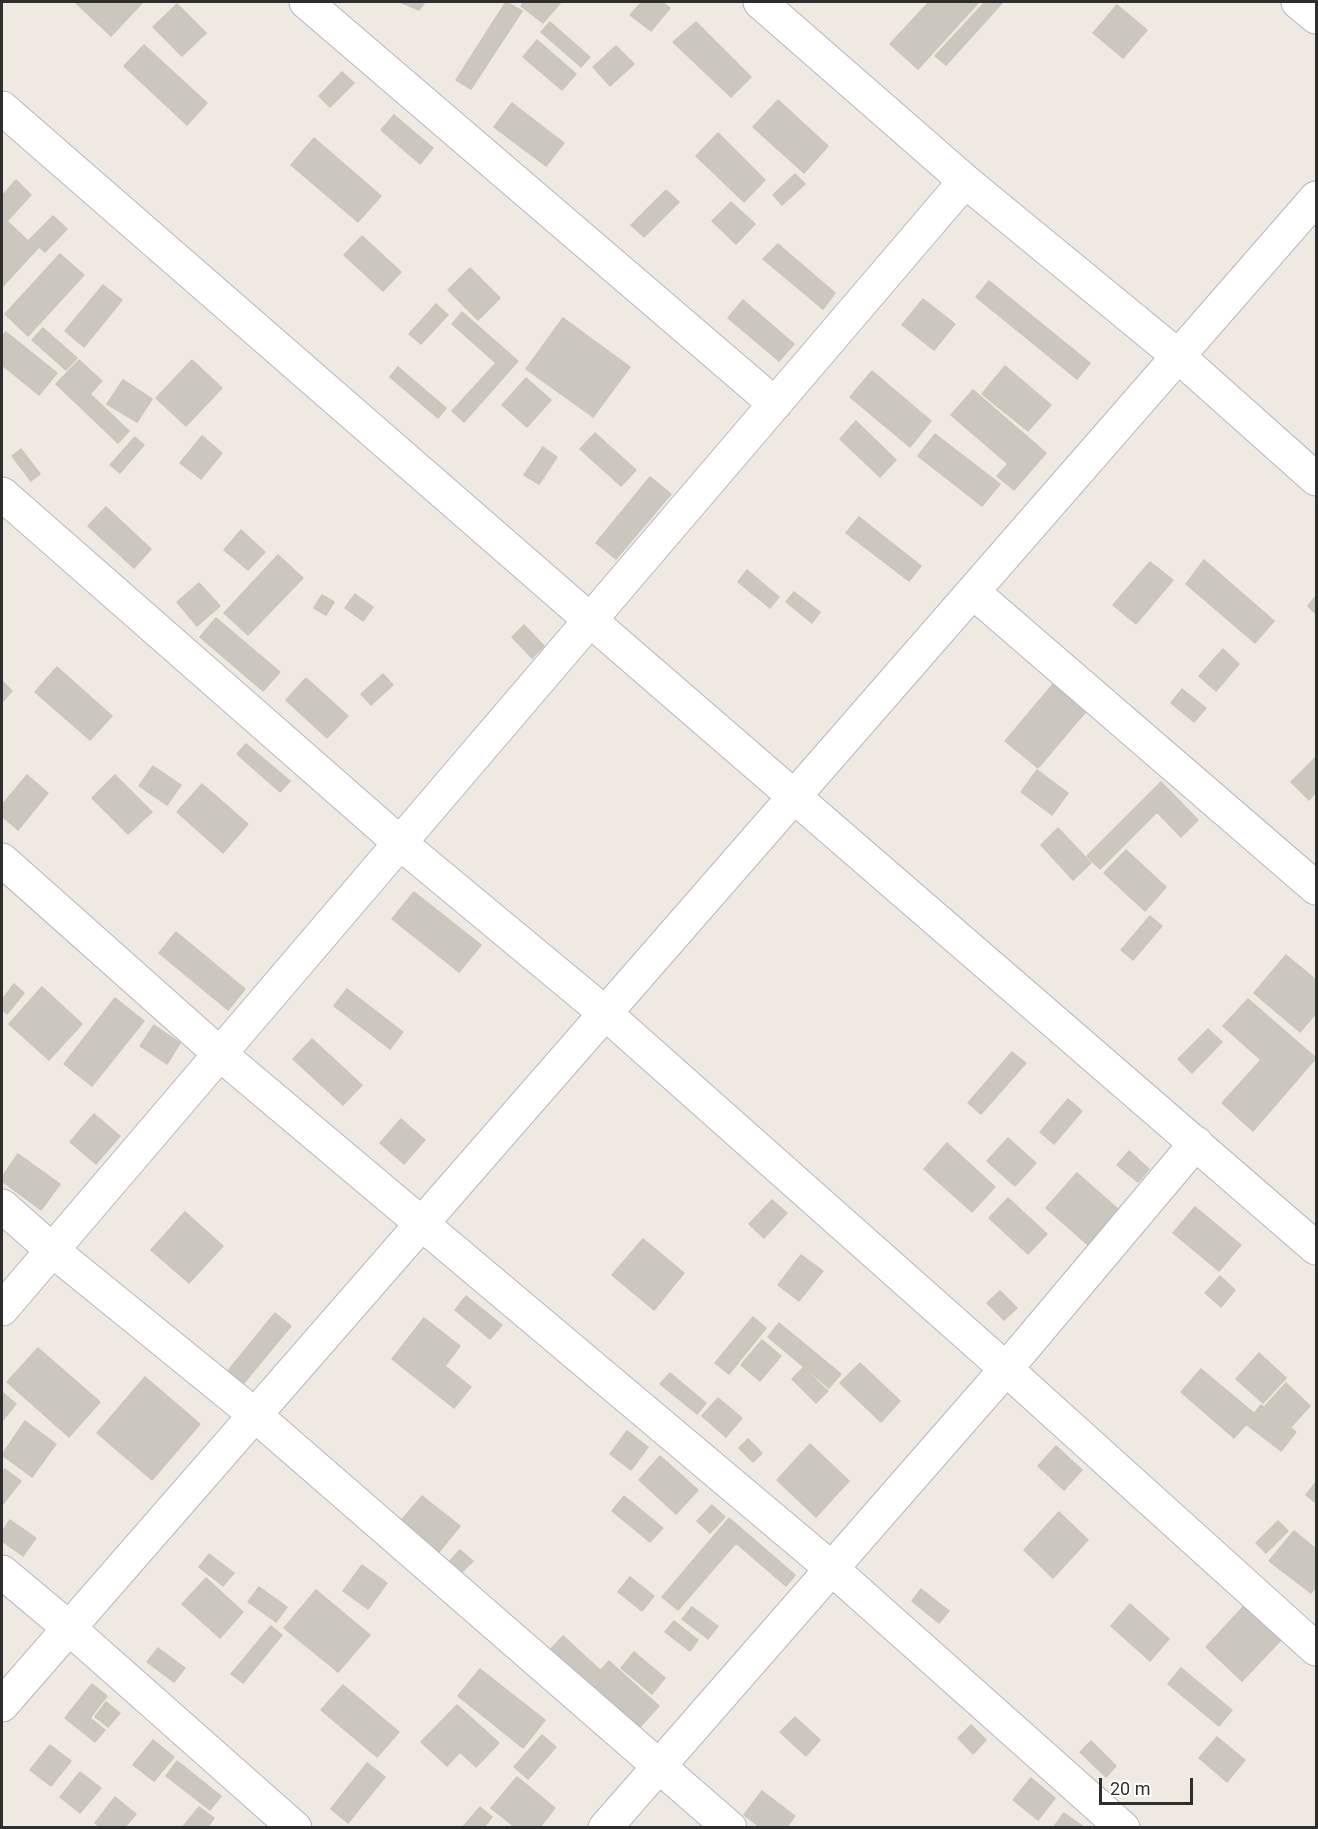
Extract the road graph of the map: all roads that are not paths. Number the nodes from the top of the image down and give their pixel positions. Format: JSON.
{"nodes":[{"id":1,"x":306,"y":2,"type":"edge"},
{"id":2,"x":760,"y":2,"type":"edge"},
{"id":3,"x":1298,"y":2,"type":"edge"},
{"id":4,"x":1317,"y":17,"type":"edge"},
{"id":5,"x":2,"y":108,"type":"edge"},
{"id":6,"x":965,"y":181,"type":"junction"},
{"id":7,"x":1317,"y":198,"type":"edge"},
{"id":8,"x":1178,"y":356,"type":"junction"},
{"id":9,"x":775,"y":404,"type":"junction"},
{"id":10,"x":1317,"y":479,"type":"edge"},
{"id":11,"x":2,"y":494,"type":"edge"},
{"id":12,"x":973,"y":592,"type":"junction"},
{"id":13,"x":590,"y":620,"type":"junction"},
{"id":14,"x":795,"y":795,"type":"junction"},
{"id":15,"x":400,"y":843,"type":"junction"},
{"id":16,"x":2,"y":860,"type":"edge"},
{"id":17,"x":1317,"y":888,"type":"edge"},
{"id":18,"x":605,"y":1013,"type":"junction"},
{"id":19,"x":220,"y":1054,"type":"junction"},
{"id":20,"x":1196,"y":1143,"type":"junction"},
{"id":21,"x":2,"y":1206,"type":"edge"},
{"id":22,"x":421,"y":1224,"type":"junction"},
{"id":23,"x":1317,"y":1248,"type":"edge"},
{"id":24,"x":52,"y":1250,"type":"junction"},
{"id":25,"x":2,"y":1309,"type":"edge"},
{"id":26,"x":1006,"y":1369,"type":"junction"},
{"id":27,"x":255,"y":1415,"type":"junction"},
{"id":28,"x":831,"y":1568,"type":"junction"},
{"id":29,"x":2,"y":1572,"type":"edge"},
{"id":30,"x":69,"y":1628,"type":"junction"},
{"id":31,"x":1317,"y":1649,"type":"edge"},
{"id":32,"x":2,"y":1705,"type":"edge"},
{"id":33,"x":658,"y":1767,"type":"junction"},
{"id":34,"x":295,"y":1827,"type":"edge"},
{"id":35,"x":605,"y":1827,"type":"edge"},
{"id":36,"x":730,"y":1827,"type":"edge"},
{"id":37,"x":1123,"y":1827,"type":"edge"}],
"edges":[{"from":1,"to":9,"type":"street"},
{"from":2,"to":6,"type":"street"},
{"from":3,"to":4,"type":"street"},
{"from":5,"to":13,"type":"street"},
{"from":6,"to":8,"type":"street"},
{"from":6,"to":9,"type":"street"},
{"from":7,"to":8,"type":"street"},
{"from":8,"to":10,"type":"street"},
{"from":8,"to":12,"type":"street"},
{"from":9,"to":13,"type":"street"},
{"from":11,"to":15,"type":"street"},
{"from":12,"to":14,"type":"street"},
{"from":12,"to":17,"type":"street"},
{"from":13,"to":14,"type":"street"},
{"from":13,"to":15,"type":"street"},
{"from":14,"to":18,"type":"street"},
{"from":14,"to":20,"type":"street"},
{"from":15,"to":18,"type":"street"},
{"from":15,"to":19,"type":"street"},
{"from":16,"to":19,"type":"street"},
{"from":18,"to":22,"type":"street"},
{"from":18,"to":26,"type":"street"},
{"from":19,"to":22,"type":"street"},
{"from":19,"to":24,"type":"street"},
{"from":20,"to":23,"type":"street"},
{"from":20,"to":26,"type":"street"},
{"from":21,"to":24,"type":"street"},
{"from":22,"to":27,"type":"street"},
{"from":22,"to":28,"type":"street"},
{"from":24,"to":25,"type":"street"},
{"from":24,"to":27,"type":"street"},
{"from":26,"to":28,"type":"street"},
{"from":26,"to":31,"type":"street"},
{"from":27,"to":30,"type":"street"},
{"from":27,"to":33,"type":"street"},
{"from":28,"to":33,"type":"street"},
{"from":28,"to":37,"type":"street"},
{"from":29,"to":30,"type":"street"},
{"from":30,"to":32,"type":"street"},
{"from":30,"to":34,"type":"street"},
{"from":33,"to":35,"type":"street"},
{"from":33,"to":36,"type":"street"}]}
